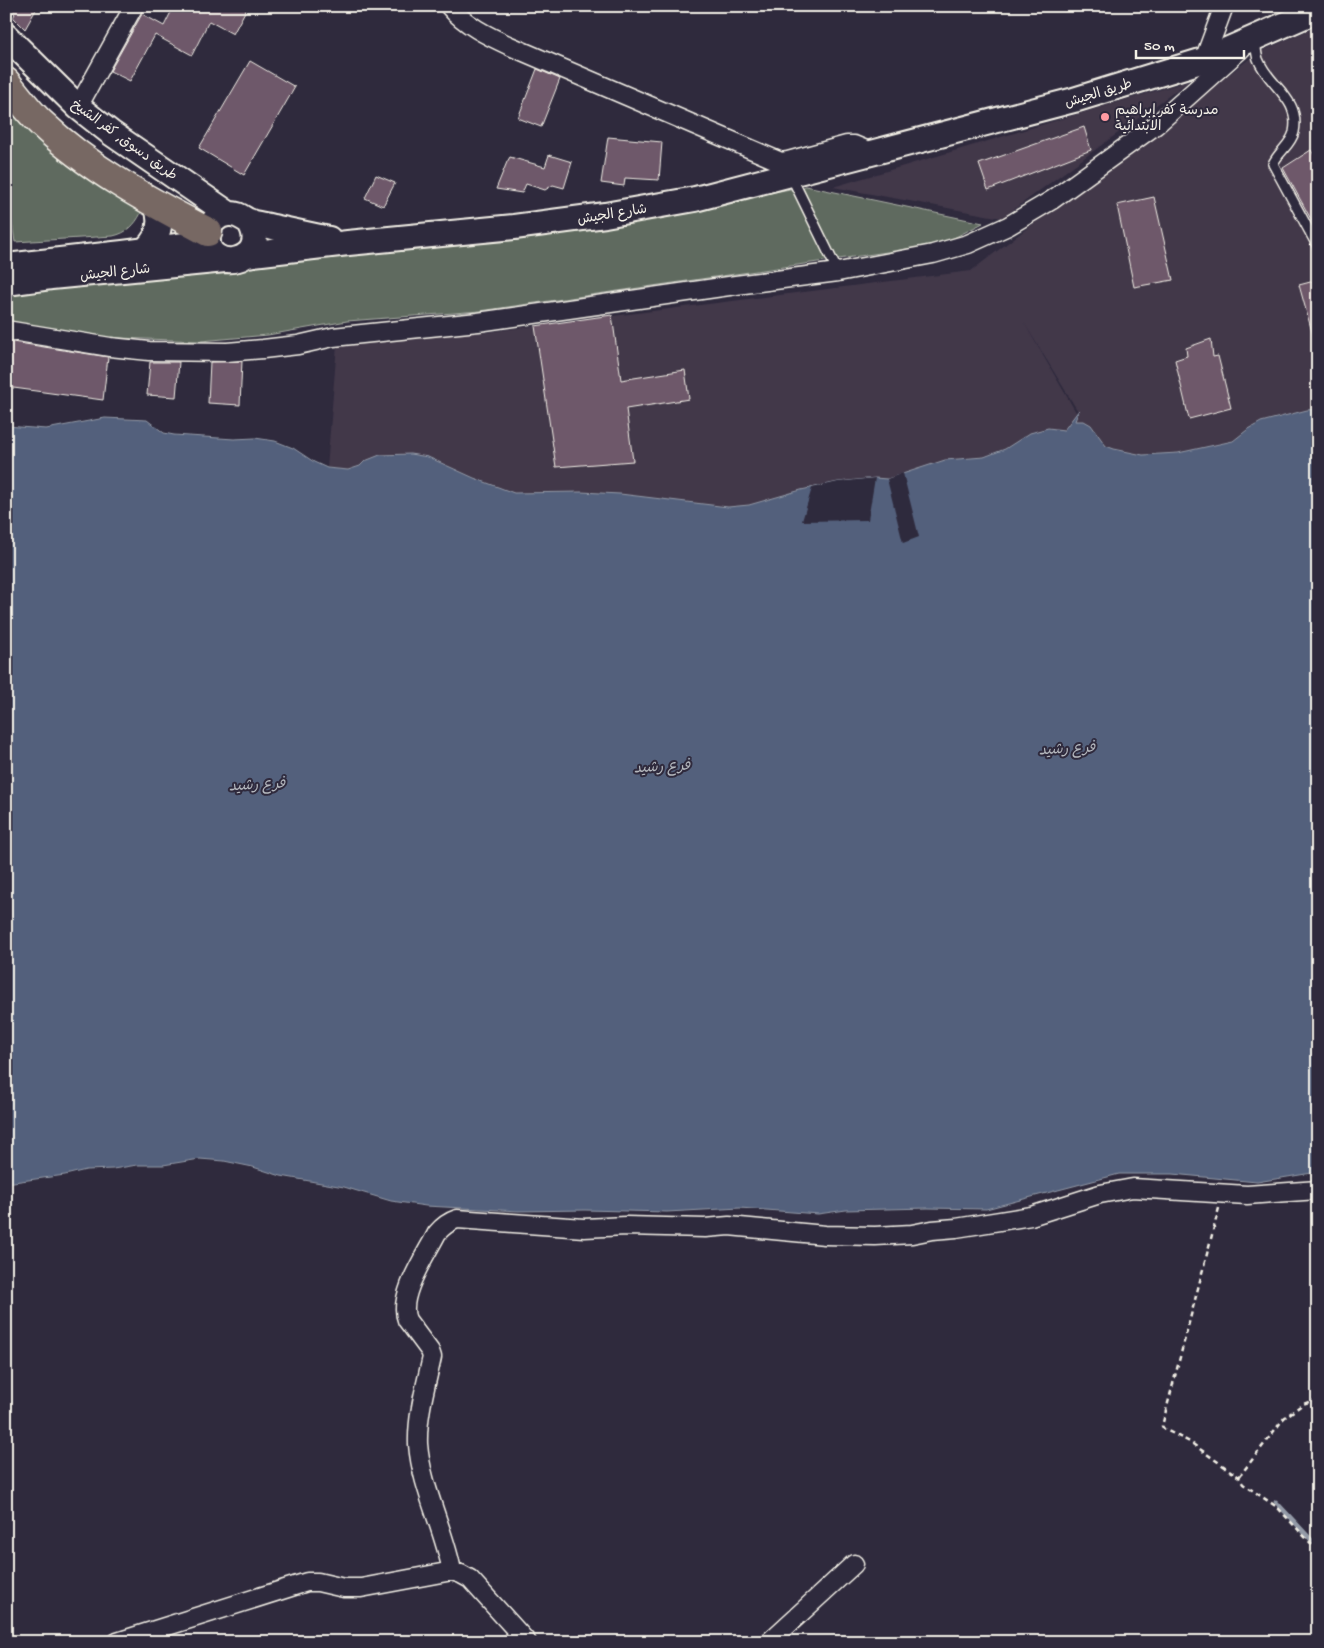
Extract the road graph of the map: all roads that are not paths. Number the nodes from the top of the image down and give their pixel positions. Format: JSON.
{"nodes":[{"id":1,"x":134,"y":6,"type":"edge"},
{"id":2,"x":449,"y":6,"type":"edge"},
{"id":3,"x":1224,"y":6,"type":"edge"},
{"id":4,"x":1318,"y":10,"type":"edge"},
{"id":5,"x":6,"y":36,"type":"edge"},
{"id":6,"x":1254,"y":38,"type":"junction"},
{"id":7,"x":1204,"y":60,"type":"junction"},
{"id":8,"x":6,"y":82,"type":"edge"},
{"id":9,"x":78,"y":107,"type":"junction"},
{"id":10,"x":871,"y":152,"type":"junction"},
{"id":11,"x":790,"y":175,"type":"junction"},
{"id":12,"x":156,"y":205,"type":"junction"},
{"id":13,"x":239,"y":218,"type":"junction"},
{"id":14,"x":208,"y":237,"type":"junction"},
{"id":15,"x":348,"y":243,"type":"junction"},
{"id":16,"x":1318,"y":247,"type":"edge"},
{"id":17,"x":145,"y":250,"type":"junction"},
{"id":18,"x":236,"y":258,"type":"junction"},
{"id":19,"x":6,"y":266,"type":"edge"},
{"id":20,"x":838,"y":272,"type":"junction"},
{"id":21,"x":6,"y":283,"type":"edge"},
{"id":22,"x":6,"y":330,"type":"edge"},
{"id":23,"x":1318,"y":1190,"type":"edge"},
{"id":24,"x":854,"y":1564,"type":"dead end"},
{"id":25,"x":452,"y":1571,"type":"junction"},
{"id":26,"x":117,"y":1642,"type":"edge"},
{"id":27,"x":527,"y":1642,"type":"edge"},
{"id":28,"x":768,"y":1642,"type":"edge"}],
"edges":[{"from":1,"to":9,"type":"street"},
{"from":2,"to":10,"type":"street"},
{"from":3,"to":7,"type":"street"},
{"from":4,"to":6,"type":"main road","name":"طريق الجيش"},
{"from":5,"to":9,"type":"main road","name":"طريق دسوق, كفر الشيخ"},
{"from":6,"to":7,"type":"main road","name":"طريق الجيش"},
{"from":6,"to":16,"type":"lane"},
{"from":6,"to":20,"type":"street"},
{"from":7,"to":10,"type":"main road","name":"طريق الجيش"},
{"from":8,"to":12,"type":"highway"},
{"from":9,"to":13,"type":"main road","name":"طريق دسوق, كفر الشيخ"},
{"from":10,"to":11,"type":"main road","name":"شارع الجيش"},
{"from":11,"to":15,"type":"main road","name":"شارع الجيش"},
{"from":11,"to":20,"type":"lane"},
{"from":12,"to":14,"type":"highway"},
{"from":12,"to":17,"type":"main road"},
{"from":13,"to":14,"type":"main road"},
{"from":13,"to":15,"type":"main road","name":"شارع الجيش"},
{"from":13,"to":18,"type":"main road"},
{"from":14,"to":17,"type":"main road","name":"شارع الجيش"},
{"from":14,"to":18,"type":"main road"},
{"from":15,"to":18,"type":"main road","name":"شارع الجيش"},
{"from":17,"to":19,"type":"main road","name":"شارع الجيش"},
{"from":18,"to":21,"type":"main road","name":"شارع الجيش"},
{"from":20,"to":22,"type":"street"},
{"from":23,"to":25,"type":"street"},
{"from":24,"to":28,"type":"street"},
{"from":25,"to":26,"type":"street"},
{"from":25,"to":27,"type":"street"}]}
